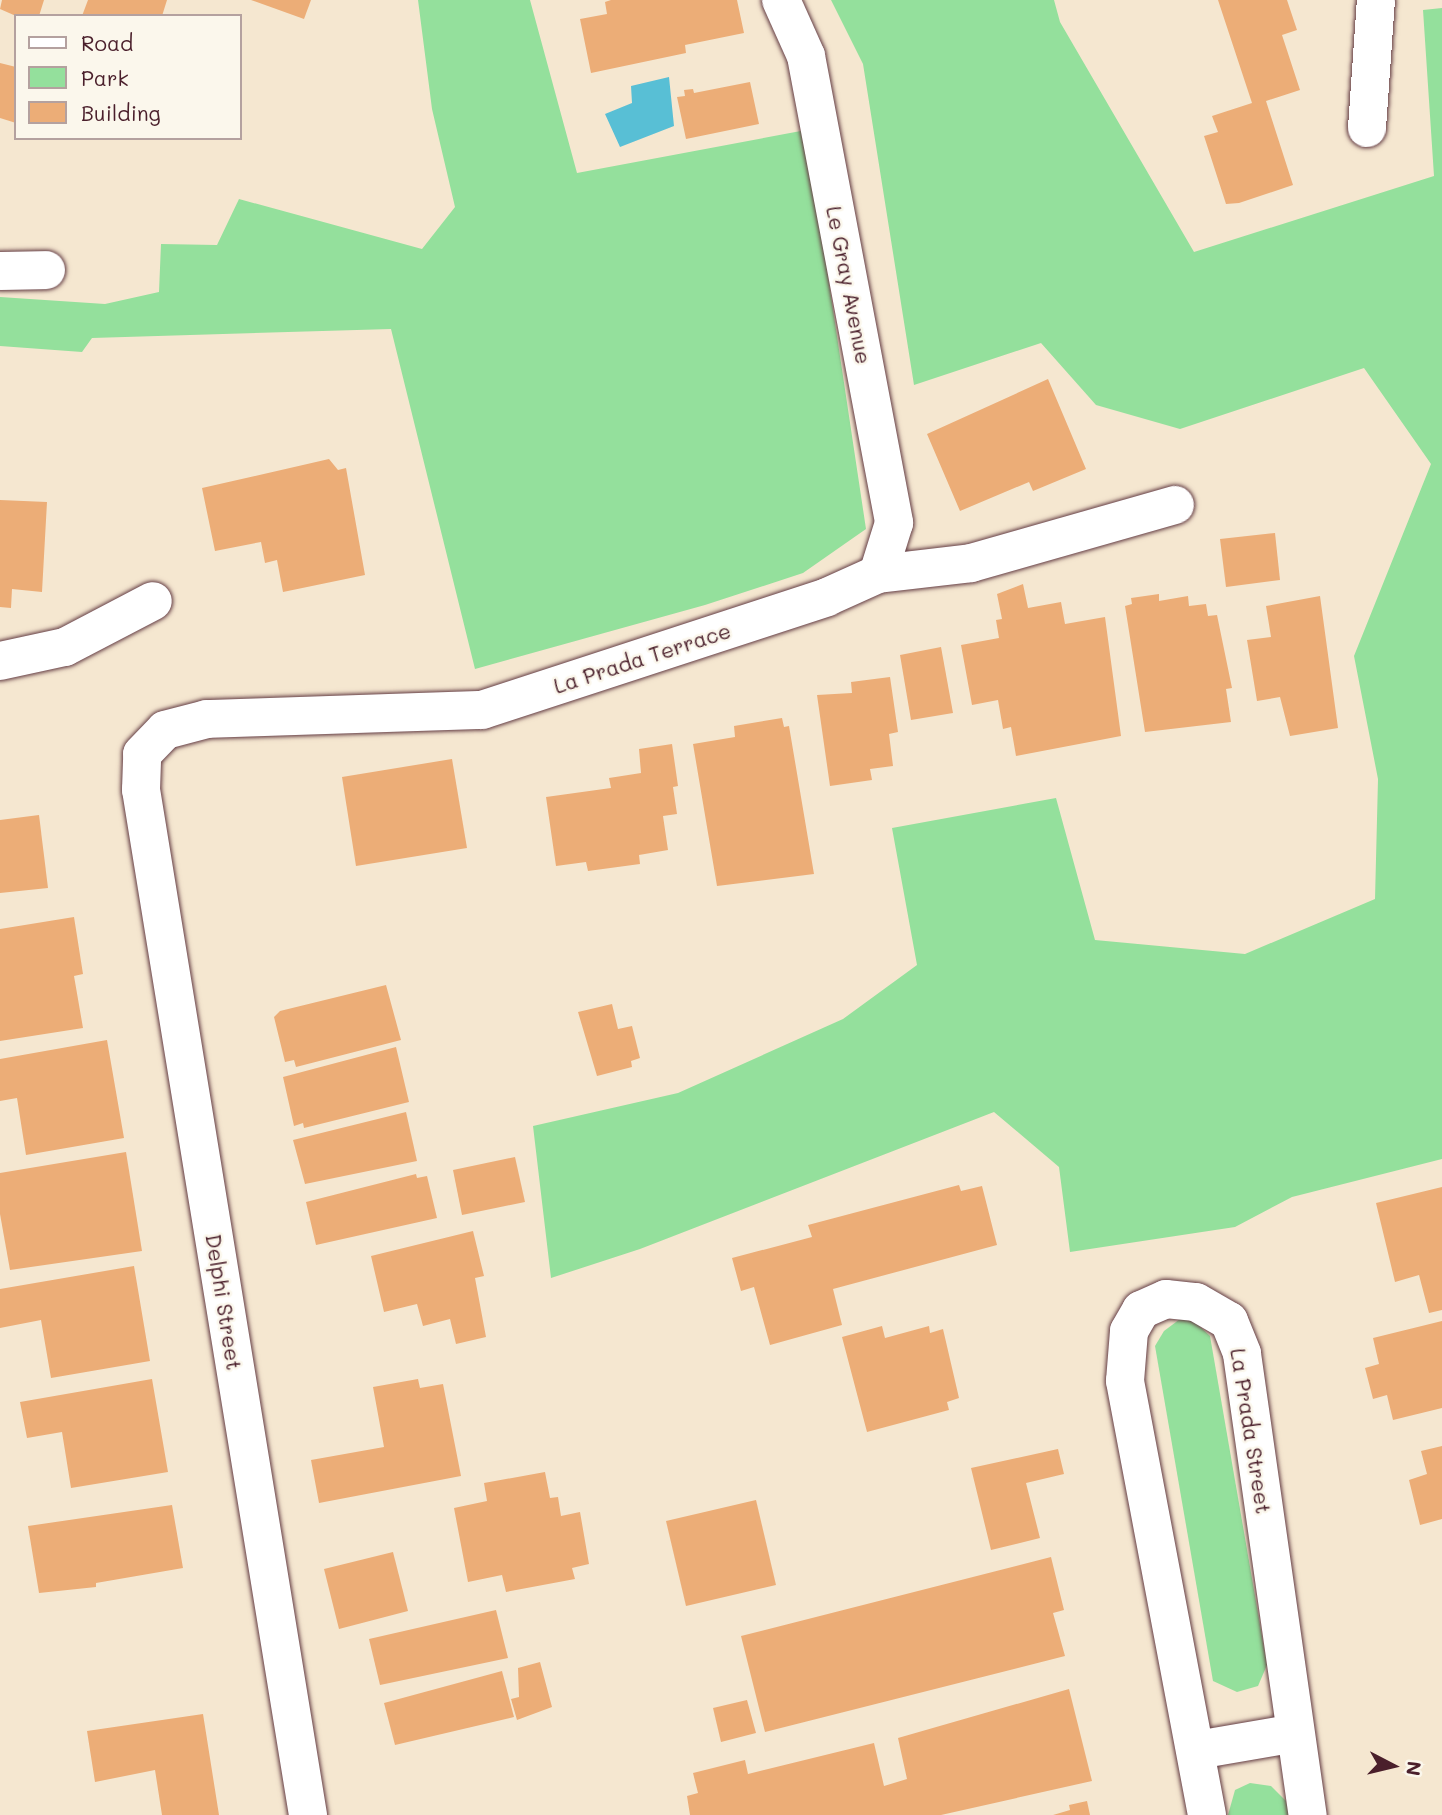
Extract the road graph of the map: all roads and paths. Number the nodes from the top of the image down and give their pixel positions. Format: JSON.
{"nodes":[{"id":1,"x":781,"y":0,"type":"edge"},
{"id":2,"x":1376,"y":0,"type":"edge"},
{"id":3,"x":1367,"y":128,"type":"dead end"},
{"id":4,"x":46,"y":270,"type":"dead end"},
{"id":5,"x":0,"y":271,"type":"edge"},
{"id":6,"x":1175,"y":505,"type":"dead end"},
{"id":7,"x":878,"y":574,"type":"junction"},
{"id":8,"x":153,"y":601,"type":"dead end"},
{"id":9,"x":0,"y":662,"type":"edge"},
{"id":10,"x":141,"y":790,"type":"joint"},
{"id":11,"x":1294,"y":1733,"type":"junction"},
{"id":12,"x":1197,"y":1750,"type":"junction"},
{"id":13,"x":308,"y":1815,"type":"edge"},
{"id":14,"x":1207,"y":1815,"type":"edge"},
{"id":15,"x":1308,"y":1815,"type":"edge"}],
"edges":[{"from":1,"to":7,"type":"street","name":"Le Gray Avenue"},
{"from":2,"to":3,"type":"street"},
{"from":4,"to":5,"type":"street"},
{"from":6,"to":7,"type":"street","name":"La Prada Terrace"},
{"from":7,"to":10,"type":"street","name":"La Prada Terrace"},
{"from":8,"to":9,"type":"street"},
{"from":10,"to":13,"type":"street","name":"Delphi Street"},
{"from":11,"to":12,"type":"street"},
{"from":11,"to":12,"type":"street","name":"La Prada Street"},
{"from":11,"to":15,"type":"street","name":"La Prada Street"},
{"from":12,"to":14,"type":"street","name":"La Prada Street"}]}
